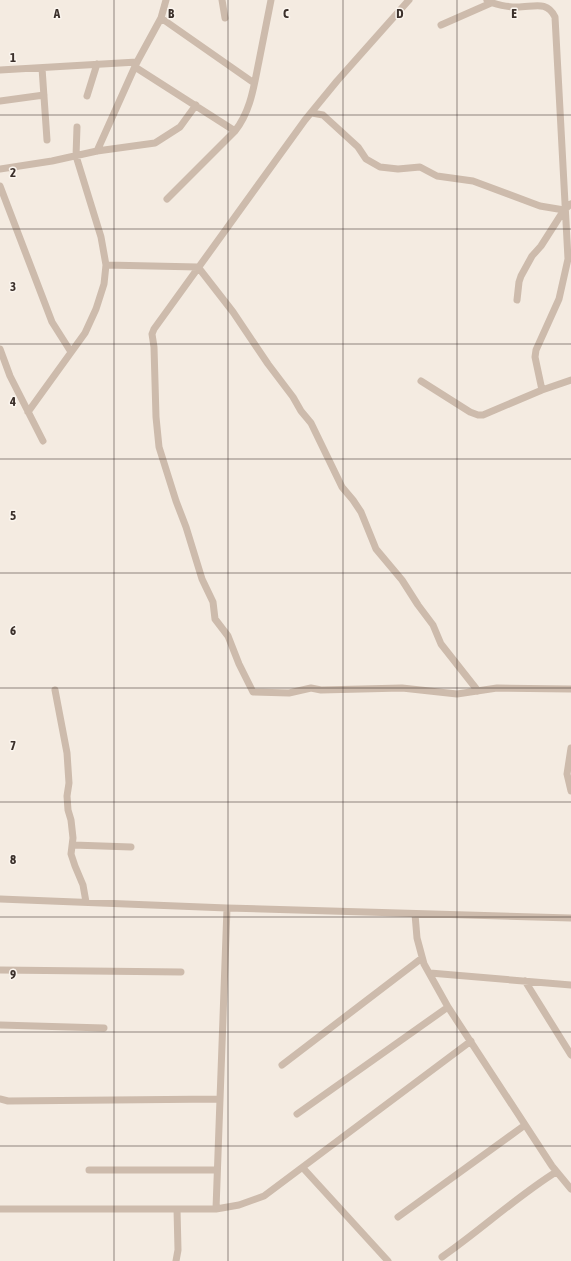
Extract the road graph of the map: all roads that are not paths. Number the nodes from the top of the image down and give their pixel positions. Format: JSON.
{"nodes":[{"id":1,"x":166,"y":0,"type":"edge"},
{"id":2,"x":222,"y":0,"type":"edge"},
{"id":3,"x":271,"y":0,"type":"edge"},
{"id":4,"x":409,"y":0,"type":"edge"},
{"id":5,"x":489,"y":2,"type":"edge"},
{"id":6,"x":161,"y":18,"type":"junction"},
{"id":7,"x":225,"y":18,"type":"dead end"},
{"id":8,"x":441,"y":25,"type":"dead end"},
{"id":9,"x":97,"y":64,"type":"junction"},
{"id":10,"x":136,"y":64,"type":"junction"},
{"id":11,"x":42,"y":68,"type":"junction"},
{"id":12,"x":0,"y":70,"type":"edge"},
{"id":13,"x":254,"y":83,"type":"junction"},
{"id":14,"x":44,"y":95,"type":"junction"},
{"id":15,"x":87,"y":96,"type":"dead end"},
{"id":16,"x":0,"y":101,"type":"edge"},
{"id":17,"x":196,"y":105,"type":"junction"},
{"id":18,"x":312,"y":113,"type":"junction"},
{"id":19,"x":77,"y":127,"type":"dead end"},
{"id":20,"x":236,"y":131,"type":"junction"},
{"id":21,"x":47,"y":140,"type":"dead end"},
{"id":22,"x":97,"y":151,"type":"junction"},
{"id":23,"x":76,"y":156,"type":"junction"},
{"id":24,"x":0,"y":170,"type":"edge"},
{"id":25,"x":0,"y":186,"type":"edge"},
{"id":26,"x":167,"y":199,"type":"dead end"},
{"id":27,"x":567,"y":208,"type":"edge"},
{"id":28,"x":106,"y":265,"type":"junction"},
{"id":29,"x":198,"y":267,"type":"junction"},
{"id":30,"x":517,"y":300,"type":"dead end"},
{"id":31,"x":0,"y":350,"type":"edge"},
{"id":32,"x":71,"y":352,"type":"junction"},
{"id":33,"x":571,"y":380,"type":"edge"},
{"id":34,"x":421,"y":381,"type":"dead end"},
{"id":35,"x":542,"y":390,"type":"junction"},
{"id":36,"x":28,"y":412,"type":"junction"},
{"id":37,"x":43,"y":441,"type":"dead end"},
{"id":38,"x":571,"y":688,"type":"edge"},
{"id":39,"x":54,"y":690,"type":"dead end"},
{"id":40,"x":478,"y":690,"type":"junction"},
{"id":41,"x":571,"y":748,"type":"edge"},
{"id":42,"x":571,"y":791,"type":"edge"},
{"id":43,"x":73,"y":845,"type":"junction"},
{"id":44,"x":131,"y":847,"type":"dead end"},
{"id":45,"x":0,"y":899,"type":"edge"},
{"id":46,"x":86,"y":902,"type":"junction"},
{"id":47,"x":227,"y":908,"type":"junction"},
{"id":48,"x":415,"y":914,"type":"junction"},
{"id":49,"x":571,"y":918,"type":"edge"},
{"id":50,"x":422,"y":958,"type":"junction"},
{"id":51,"x":0,"y":970,"type":"edge"},
{"id":52,"x":181,"y":972,"type":"dead end"},
{"id":53,"x":430,"y":973,"type":"junction"},
{"id":54,"x":525,"y":981,"type":"junction"},
{"id":55,"x":571,"y":985,"type":"edge"},
{"id":56,"x":448,"y":1007,"type":"junction"},
{"id":57,"x":0,"y":1025,"type":"edge"},
{"id":58,"x":104,"y":1028,"type":"dead end"},
{"id":59,"x":471,"y":1041,"type":"junction"},
{"id":60,"x":571,"y":1055,"type":"edge"},
{"id":61,"x":282,"y":1065,"type":"dead end"},
{"id":62,"x":0,"y":1099,"type":"edge"},
{"id":63,"x":219,"y":1099,"type":"junction"},
{"id":64,"x":297,"y":1114,"type":"dead end"},
{"id":65,"x":525,"y":1125,"type":"junction"},
{"id":66,"x":303,"y":1168,"type":"junction"},
{"id":67,"x":89,"y":1170,"type":"dead end"},
{"id":68,"x":217,"y":1170,"type":"junction"},
{"id":69,"x":556,"y":1172,"type":"junction"},
{"id":70,"x":571,"y":1189,"type":"edge"},
{"id":71,"x":0,"y":1209,"type":"edge"},
{"id":72,"x":177,"y":1209,"type":"junction"},
{"id":73,"x":216,"y":1209,"type":"junction"},
{"id":74,"x":398,"y":1217,"type":"dead end"},
{"id":75,"x":442,"y":1257,"type":"dead end"},
{"id":76,"x":176,"y":1261,"type":"edge"},
{"id":77,"x":388,"y":1261,"type":"edge"}],
"edges":[{"from":1,"to":6,"type":"street"},
{"from":2,"to":7,"type":"street"},
{"from":3,"to":13,"type":"street"},
{"from":4,"to":18,"type":"street"},
{"from":5,"to":8,"type":"street"},
{"from":5,"to":27,"type":"street"},
{"from":6,"to":10,"type":"street"},
{"from":6,"to":13,"type":"street"},
{"from":9,"to":10,"type":"street"},
{"from":9,"to":11,"type":"street"},
{"from":9,"to":15,"type":"street"},
{"from":10,"to":17,"type":"street"},
{"from":10,"to":22,"type":"street"},
{"from":11,"to":12,"type":"street"},
{"from":11,"to":14,"type":"street"},
{"from":13,"to":20,"type":"street"},
{"from":14,"to":16,"type":"street"},
{"from":14,"to":21,"type":"street"},
{"from":17,"to":20,"type":"street"},
{"from":17,"to":22,"type":"street"},
{"from":18,"to":27,"type":"street"},
{"from":18,"to":29,"type":"street"},
{"from":19,"to":23,"type":"street"},
{"from":20,"to":26,"type":"street"},
{"from":22,"to":23,"type":"street"},
{"from":23,"to":24,"type":"street"},
{"from":23,"to":28,"type":"street"},
{"from":25,"to":32,"type":"street"},
{"from":27,"to":30,"type":"street"},
{"from":27,"to":35,"type":"street"},
{"from":28,"to":29,"type":"street"},
{"from":28,"to":32,"type":"street"},
{"from":29,"to":40,"type":"street"},
{"from":29,"to":40,"type":"street"},
{"from":31,"to":36,"type":"street"},
{"from":32,"to":36,"type":"street"},
{"from":33,"to":35,"type":"street"},
{"from":34,"to":35,"type":"street"},
{"from":36,"to":37,"type":"street"},
{"from":38,"to":40,"type":"street"},
{"from":39,"to":43,"type":"street"},
{"from":41,"to":42,"type":"street"},
{"from":43,"to":44,"type":"street"},
{"from":43,"to":46,"type":"street"},
{"from":45,"to":46,"type":"street"},
{"from":46,"to":47,"type":"street"},
{"from":47,"to":48,"type":"street"},
{"from":47,"to":63,"type":"street"},
{"from":48,"to":49,"type":"street"},
{"from":48,"to":50,"type":"street"},
{"from":50,"to":53,"type":"street"},
{"from":50,"to":61,"type":"street"},
{"from":51,"to":52,"type":"street"},
{"from":53,"to":54,"type":"street"},
{"from":53,"to":56,"type":"street"},
{"from":54,"to":55,"type":"street"},
{"from":54,"to":60,"type":"street"},
{"from":56,"to":59,"type":"street"},
{"from":56,"to":64,"type":"street"},
{"from":57,"to":58,"type":"street"},
{"from":59,"to":65,"type":"street"},
{"from":59,"to":66,"type":"street"},
{"from":62,"to":63,"type":"street"},
{"from":63,"to":68,"type":"street"},
{"from":65,"to":69,"type":"street"},
{"from":65,"to":74,"type":"street"},
{"from":66,"to":73,"type":"street"},
{"from":66,"to":77,"type":"street"},
{"from":67,"to":68,"type":"street"},
{"from":68,"to":73,"type":"street"},
{"from":69,"to":70,"type":"street"},
{"from":69,"to":75,"type":"street"},
{"from":71,"to":72,"type":"street"},
{"from":72,"to":73,"type":"street"},
{"from":72,"to":76,"type":"street"}]}
